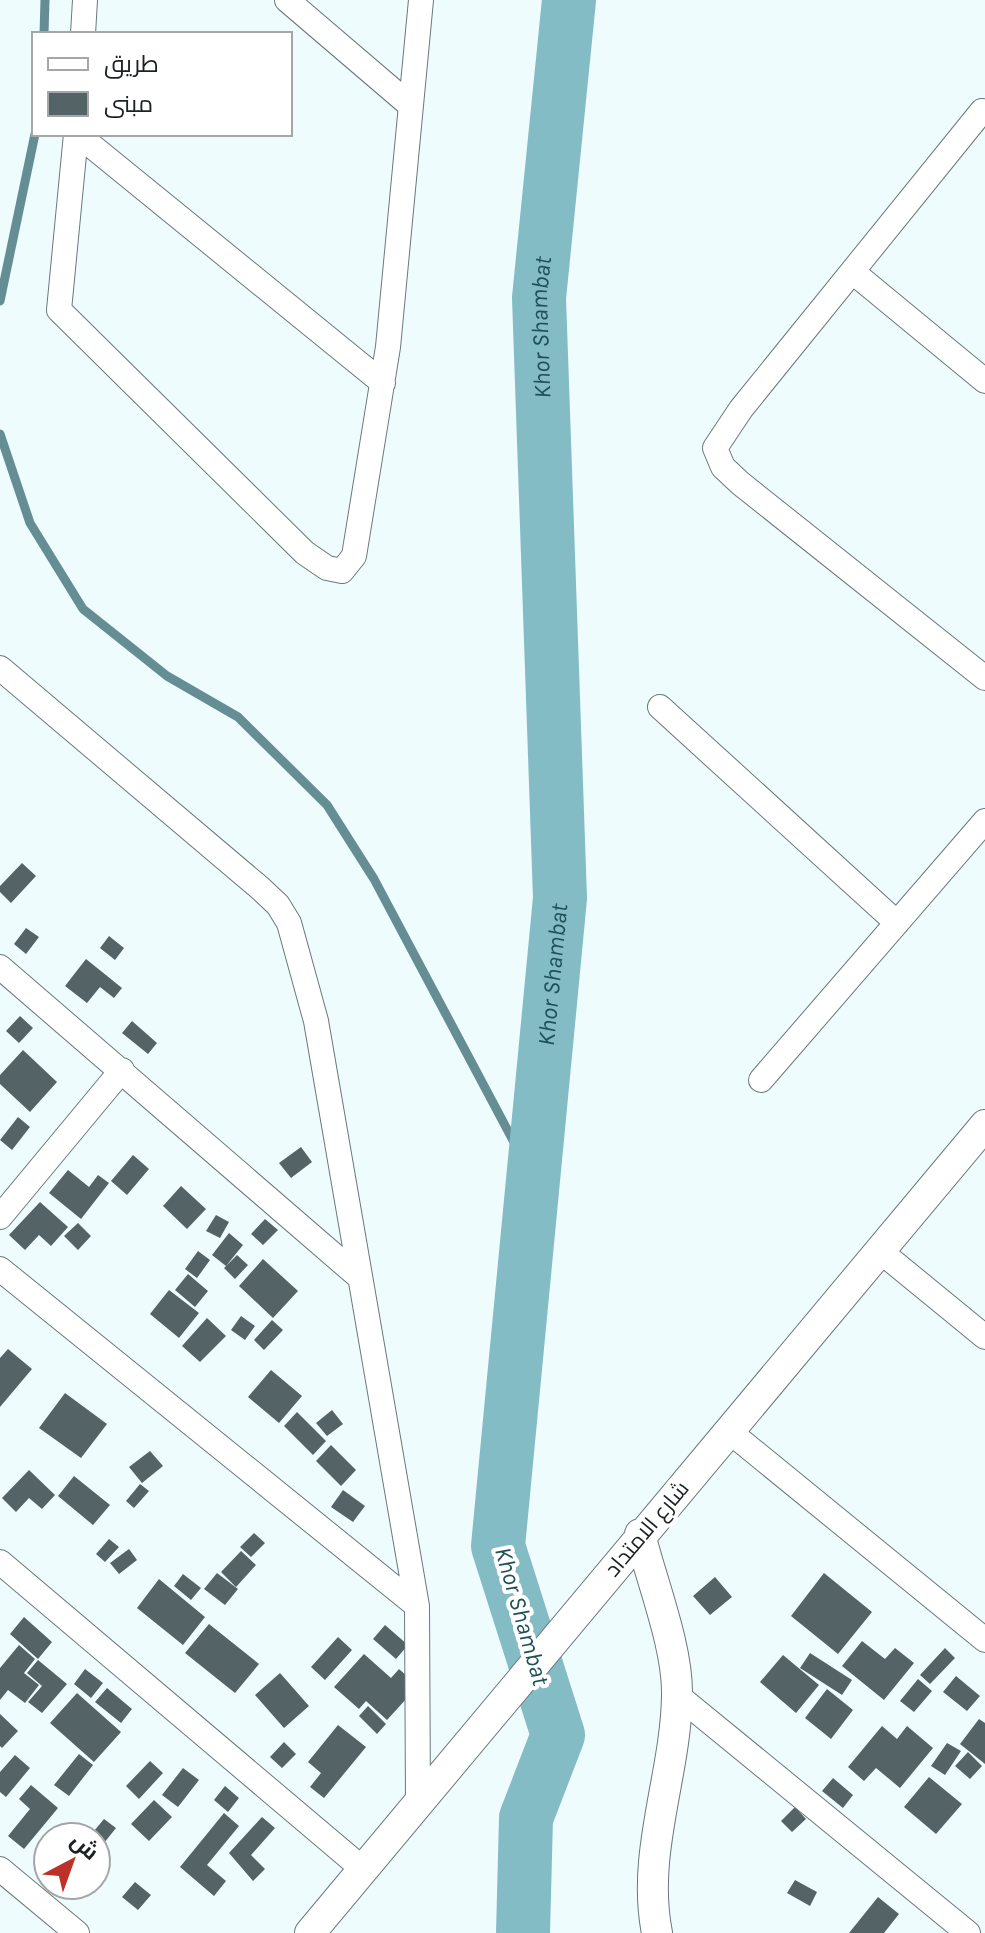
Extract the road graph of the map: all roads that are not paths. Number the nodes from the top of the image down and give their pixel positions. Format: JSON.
{"nodes":[{"id":1,"x":85,"y":0,"type":"edge"},
{"id":2,"x":287,"y":0,"type":"edge"},
{"id":3,"x":421,"y":0,"type":"edge"},
{"id":4,"x":83,"y":32,"type":"edge"},
{"id":5,"x":411,"y":106,"type":"junction"},
{"id":6,"x":982,"y":111,"type":"dead end"},
{"id":7,"x":76,"y":136,"type":"edge"},
{"id":8,"x":78,"y":136,"type":"edge"},
{"id":9,"x":854,"y":273,"type":"junction"},
{"id":10,"x":985,"y":381,"type":"edge"},
{"id":11,"x":383,"y":383,"type":"junction"},
{"id":12,"x":0,"y":668,"type":"edge"},
{"id":13,"x":985,"y":678,"type":"edge"},
{"id":14,"x":660,"y":707,"type":"dead end"},
{"id":15,"x":985,"y":821,"type":"edge"},
{"id":16,"x":897,"y":923,"type":"junction"},
{"id":17,"x":0,"y":967,"type":"edge"},
{"id":18,"x":122,"y":1070,"type":"junction"},
{"id":19,"x":761,"y":1080,"type":"dead end"},
{"id":20,"x":985,"y":1125,"type":"edge"},
{"id":21,"x":0,"y":1217,"type":"edge"},
{"id":22,"x":880,"y":1251,"type":"junction"},
{"id":23,"x":0,"y":1269,"type":"edge"},
{"id":24,"x":358,"y":1276,"type":"junction"},
{"id":25,"x":985,"y":1337,"type":"edge"},
{"id":26,"x":730,"y":1432,"type":"junction"},
{"id":27,"x":640,"y":1534,"type":"junction"},
{"id":28,"x":0,"y":1562,"type":"edge"},
{"id":29,"x":417,"y":1606,"type":"junction"},
{"id":30,"x":985,"y":1640,"type":"edge"},
{"id":31,"x":677,"y":1695,"type":"junction"},
{"id":32,"x":422,"y":1799,"type":"junction"},
{"id":33,"x":0,"y":1869,"type":"edge"},
{"id":34,"x":364,"y":1870,"type":"junction"},
{"id":35,"x":77,"y":1933,"type":"edge"},
{"id":36,"x":310,"y":1933,"type":"edge"},
{"id":37,"x":657,"y":1933,"type":"edge"},
{"id":38,"x":968,"y":1933,"type":"edge"}],
"edges":[{"from":1,"to":4,"type":"street"},
{"from":2,"to":5,"type":"street"},
{"from":3,"to":5,"type":"street"},
{"from":5,"to":11,"type":"street"},
{"from":6,"to":9,"type":"street"},
{"from":7,"to":11,"type":"street"},
{"from":8,"to":11,"type":"street"},
{"from":9,"to":10,"type":"street"},
{"from":9,"to":13,"type":"street"},
{"from":12,"to":24,"type":"street"},
{"from":14,"to":16,"type":"street"},
{"from":15,"to":16,"type":"street"},
{"from":16,"to":19,"type":"street"},
{"from":17,"to":18,"type":"street"},
{"from":18,"to":21,"type":"street"},
{"from":18,"to":24,"type":"street"},
{"from":20,"to":22,"type":"street","name":"شارع الامتداد"},
{"from":22,"to":25,"type":"street"},
{"from":22,"to":26,"type":"street","name":"شارع الامتداد"},
{"from":23,"to":29,"type":"street"},
{"from":24,"to":29,"type":"street"},
{"from":26,"to":27,"type":"street","name":"شارع الامتداد"},
{"from":26,"to":30,"type":"street"},
{"from":27,"to":31,"type":"street"},
{"from":27,"to":32,"type":"street","name":"شارع الامتداد"},
{"from":28,"to":34,"type":"street"},
{"from":29,"to":32,"type":"street"},
{"from":31,"to":37,"type":"street"},
{"from":31,"to":38,"type":"street"},
{"from":32,"to":34,"type":"street","name":"شارع الامتداد"},
{"from":33,"to":35,"type":"street"},
{"from":34,"to":36,"type":"street","name":"شارع الامتداد"}]}
